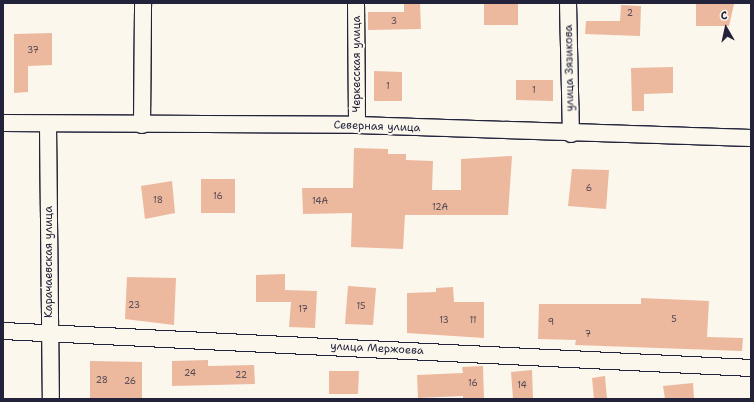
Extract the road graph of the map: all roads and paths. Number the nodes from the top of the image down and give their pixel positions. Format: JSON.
{"nodes":[{"id":1,"x":143,"y":3,"type":"edge"},
{"id":2,"x":356,"y":3,"type":"edge"},
{"id":3,"x":568,"y":3,"type":"edge"},
{"id":4,"x":3,"y":123,"type":"edge"},
{"id":5,"x":48,"y":125,"type":"junction"},
{"id":6,"x":142,"y":125,"type":"junction"},
{"id":7,"x":357,"y":125,"type":"junction"},
{"id":8,"x":571,"y":134,"type":"junction"},
{"id":9,"x":751,"y":138,"type":"edge"},
{"id":10,"x":3,"y":331,"type":"edge"},
{"id":11,"x":50,"y":333,"type":"junction"},
{"id":12,"x":751,"y":368,"type":"edge"},
{"id":13,"x":51,"y":399,"type":"edge"}],
"edges":[{"from":1,"to":6,"type":"street"},
{"from":2,"to":7,"type":"street","name":"Черкесская улица"},
{"from":3,"to":8,"type":"street","name":"улица Зязикова"},
{"from":4,"to":5,"type":"street","name":"Северная улица"},
{"from":5,"to":6,"type":"street","name":"Северная улица"},
{"from":5,"to":11,"type":"street","name":"Карачаевская улица"},
{"from":6,"to":7,"type":"street","name":"Северная улица"},
{"from":7,"to":8,"type":"street","name":"Северная улица"},
{"from":8,"to":9,"type":"street","name":"Северная улица"},
{"from":10,"to":11,"type":"street","name":"улица Мержоева"},
{"from":11,"to":12,"type":"street","name":"улица Мержоева"},
{"from":11,"to":13,"type":"street","name":"Карачаевская улица"}]}
